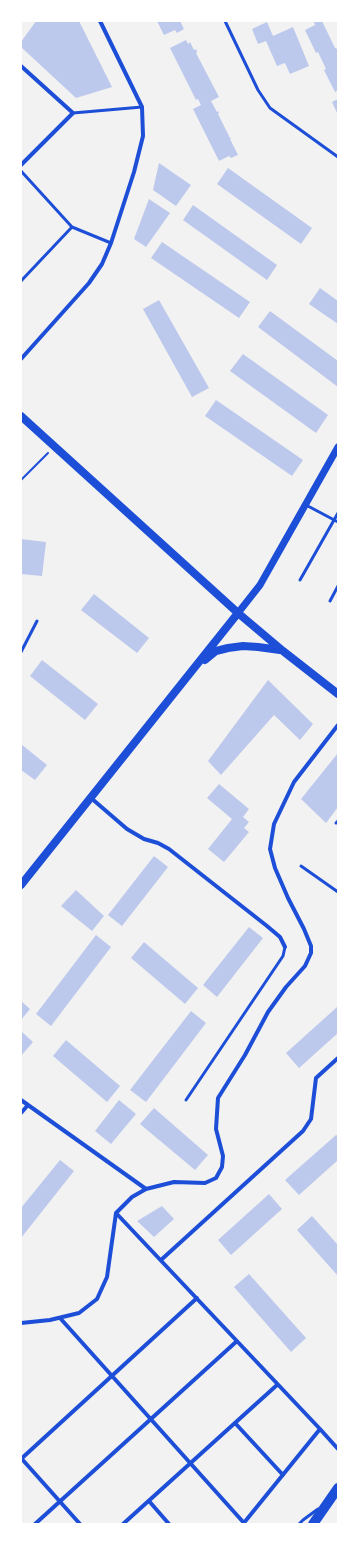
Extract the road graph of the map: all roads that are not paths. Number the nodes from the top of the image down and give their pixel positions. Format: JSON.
{"nodes":[{"id":1,"x":100,"y":21,"type":"edge"},
{"id":2,"x":225,"y":21,"type":"edge"},
{"id":3,"x":21,"y":66,"type":"edge"},
{"id":4,"x":142,"y":107,"type":"junction"},
{"id":5,"x":73,"y":113,"type":"junction"},
{"id":6,"x":338,"y":157,"type":"edge"},
{"id":7,"x":21,"y":165,"type":"edge"},
{"id":8,"x":21,"y":171,"type":"edge"},
{"id":9,"x":72,"y":227,"type":"junction"},
{"id":10,"x":111,"y":244,"type":"junction"},
{"id":11,"x":21,"y":281,"type":"edge"},
{"id":12,"x":21,"y":359,"type":"edge"},
{"id":13,"x":21,"y":416,"type":"edge"},
{"id":14,"x":338,"y":447,"type":"edge"},
{"id":15,"x":304,"y":504,"type":"junction"},
{"id":16,"x":338,"y":513,"type":"edge"},
{"id":17,"x":334,"y":520,"type":"junction"},
{"id":18,"x":338,"y":522,"type":"edge"},
{"id":19,"x":300,"y":580,"type":"dead end"},
{"id":20,"x":338,"y":586,"type":"edge"},
{"id":21,"x":330,"y":600,"type":"dead end"},
{"id":22,"x":238,"y":613,"type":"junction"},
{"id":23,"x":37,"y":621,"type":"dead end"},
{"id":24,"x":283,"y":651,"type":"junction"},
{"id":25,"x":21,"y":652,"type":"edge"},
{"id":26,"x":194,"y":669,"type":"junction"},
{"id":27,"x":338,"y":694,"type":"edge"},
{"id":28,"x":338,"y":725,"type":"edge"},
{"id":29,"x":90,"y":798,"type":"junction"},
{"id":30,"x":301,"y":866,"type":"dead end"},
{"id":31,"x":21,"y":885,"type":"edge"},
{"id":32,"x":338,"y":892,"type":"edge"},
{"id":33,"x":285,"y":947,"type":"joint"},
{"id":34,"x":338,"y":1058,"type":"edge"},
{"id":35,"x":21,"y":1100,"type":"edge"},
{"id":36,"x":186,"y":1100,"type":"dead end"},
{"id":37,"x":28,"y":1105,"type":"junction"},
{"id":38,"x":21,"y":1113,"type":"edge"},
{"id":39,"x":146,"y":1189,"type":"junction"},
{"id":40,"x":116,"y":1213,"type":"junction"},
{"id":41,"x":161,"y":1260,"type":"junction"},
{"id":42,"x":197,"y":1298,"type":"junction"},
{"id":43,"x":60,"y":1318,"type":"junction"},
{"id":44,"x":21,"y":1323,"type":"edge"},
{"id":45,"x":237,"y":1341,"type":"junction"},
{"id":46,"x":112,"y":1376,"type":"junction"},
{"id":47,"x":277,"y":1385,"type":"junction"},
{"id":48,"x":151,"y":1419,"type":"junction"},
{"id":49,"x":235,"y":1423,"type":"junction"},
{"id":50,"x":320,"y":1429,"type":"junction"},
{"id":51,"x":338,"y":1449,"type":"edge"},
{"id":52,"x":21,"y":1458,"type":"edge"},
{"id":53,"x":190,"y":1463,"type":"junction"},
{"id":54,"x":283,"y":1475,"type":"junction"},
{"id":55,"x":338,"y":1488,"type":"edge"},
{"id":56,"x":60,"y":1501,"type":"junction"},
{"id":57,"x":149,"y":1501,"type":"junction"},
{"id":58,"x":328,"y":1502,"type":"junction"},
{"id":59,"x":244,"y":1523,"type":"edge"},
{"id":60,"x":35,"y":1524,"type":"edge"},
{"id":61,"x":80,"y":1524,"type":"edge"},
{"id":62,"x":123,"y":1524,"type":"edge"},
{"id":63,"x":169,"y":1524,"type":"edge"},
{"id":64,"x":299,"y":1524,"type":"edge"},
{"id":65,"x":312,"y":1524,"type":"edge"}],
"edges":[{"from":1,"to":4,"type":"street"},
{"from":2,"to":6,"type":"lane"},
{"from":3,"to":5,"type":"street"},
{"from":4,"to":5,"type":"lane"},
{"from":4,"to":10,"type":"street"},
{"from":5,"to":7,"type":"street"},
{"from":8,"to":9,"type":"lane"},
{"from":9,"to":10,"type":"lane"},
{"from":9,"to":11,"type":"lane"},
{"from":10,"to":12,"type":"street"},
{"from":13,"to":22,"type":"main road"},
{"from":14,"to":15,"type":"street"},
{"from":15,"to":17,"type":"lane"},
{"from":15,"to":22,"type":"street"},
{"from":16,"to":17,"type":"lane"},
{"from":17,"to":18,"type":"lane"},
{"from":17,"to":19,"type":"lane"},
{"from":20,"to":21,"type":"lane"},
{"from":22,"to":24,"type":"main road"},
{"from":22,"to":26,"type":"main road"},
{"from":23,"to":25,"type":"lane"},
{"from":24,"to":26,"type":"main road"},
{"from":24,"to":27,"type":"main road"},
{"from":26,"to":29,"type":"main road"},
{"from":28,"to":39,"type":"street"},
{"from":29,"to":31,"type":"main road"},
{"from":29,"to":33,"type":"street"},
{"from":30,"to":32,"type":"lane"},
{"from":33,"to":36,"type":"lane"},
{"from":34,"to":41,"type":"street"},
{"from":35,"to":37,"type":"street"},
{"from":37,"to":38,"type":"street"},
{"from":37,"to":39,"type":"street"},
{"from":39,"to":40,"type":"street"},
{"from":40,"to":41,"type":"street"},
{"from":40,"to":43,"type":"street"},
{"from":41,"to":42,"type":"street"},
{"from":42,"to":45,"type":"street"},
{"from":42,"to":46,"type":"street"},
{"from":43,"to":44,"type":"street"},
{"from":43,"to":46,"type":"street"},
{"from":45,"to":47,"type":"street"},
{"from":45,"to":48,"type":"street"},
{"from":46,"to":48,"type":"street"},
{"from":46,"to":52,"type":"street"},
{"from":47,"to":49,"type":"street"},
{"from":47,"to":50,"type":"street"},
{"from":48,"to":53,"type":"street"},
{"from":48,"to":56,"type":"street"},
{"from":49,"to":53,"type":"street"},
{"from":49,"to":54,"type":"street"},
{"from":50,"to":51,"type":"street"},
{"from":50,"to":54,"type":"street"},
{"from":52,"to":56,"type":"street"},
{"from":53,"to":57,"type":"street"},
{"from":53,"to":59,"type":"street"},
{"from":54,"to":59,"type":"street"},
{"from":55,"to":58,"type":"main road"},
{"from":56,"to":60,"type":"street"},
{"from":56,"to":61,"type":"street"},
{"from":57,"to":62,"type":"street"},
{"from":57,"to":63,"type":"street"},
{"from":58,"to":64,"type":"lane"},
{"from":58,"to":65,"type":"main road"}]}
